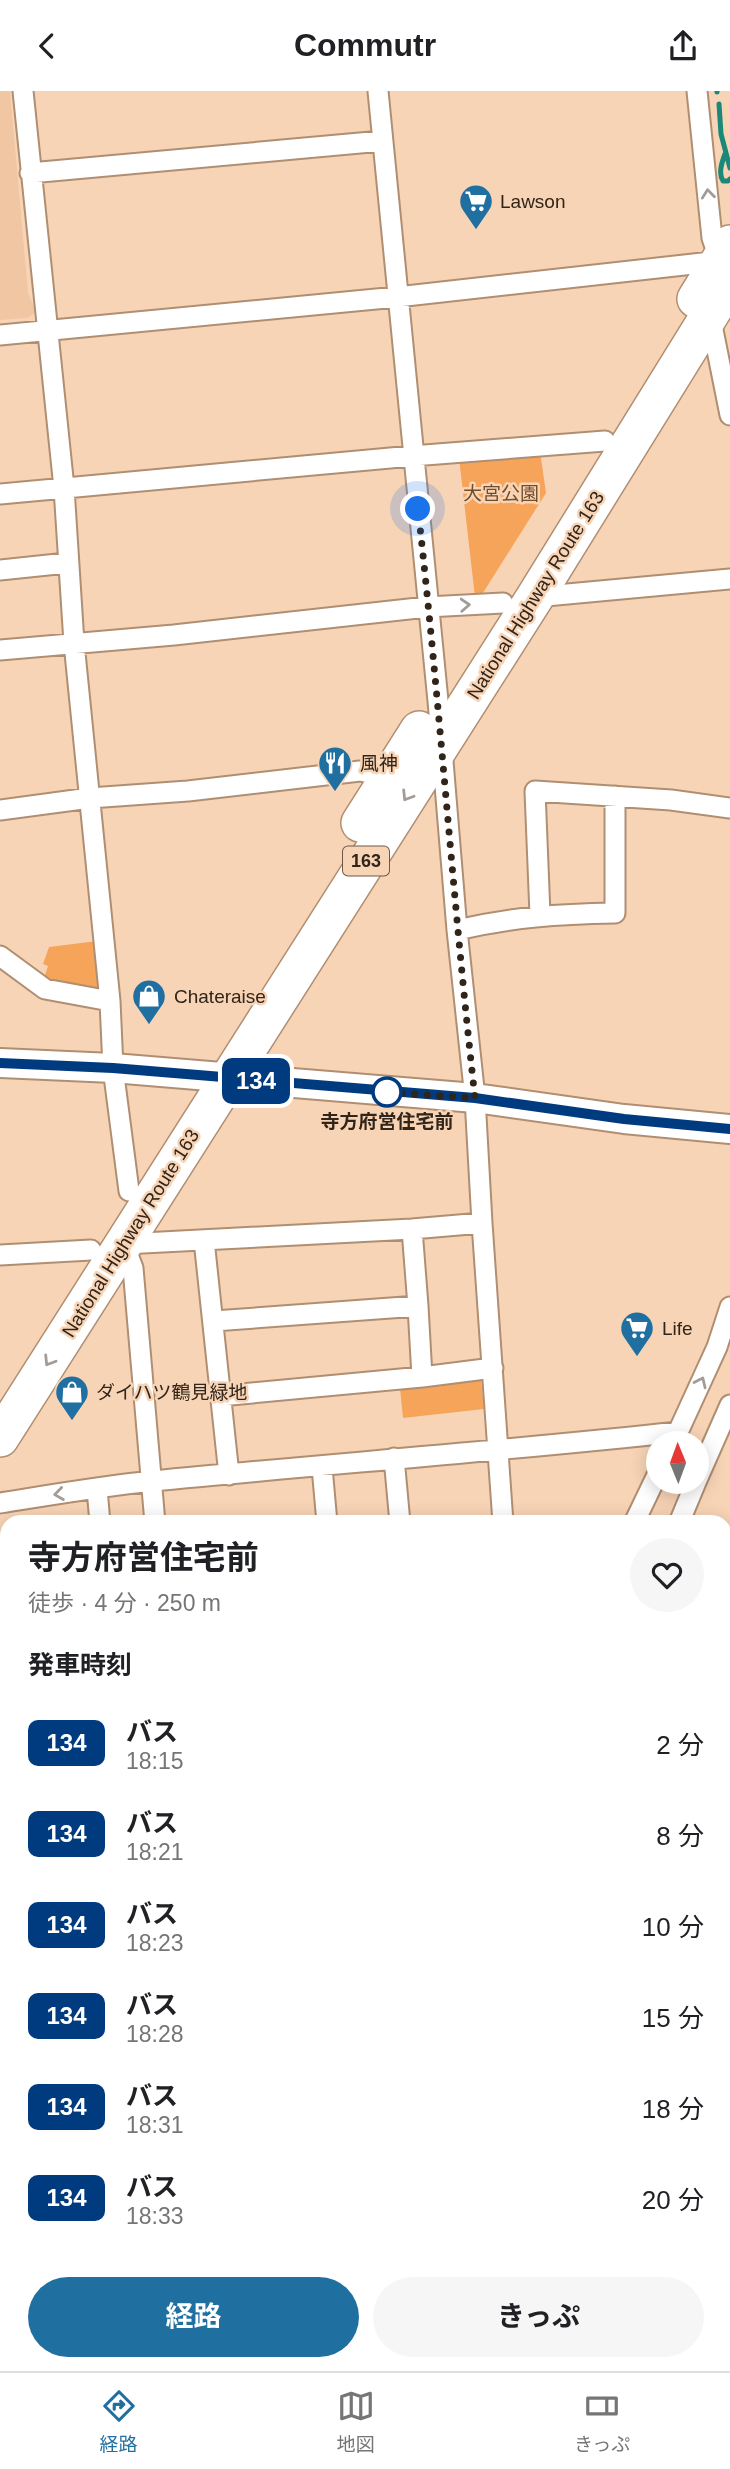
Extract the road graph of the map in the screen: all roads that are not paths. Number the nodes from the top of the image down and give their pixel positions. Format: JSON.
{"nodes":[{"id":1,"x":23,"y":91,"type":"edge"},
{"id":2,"x":378,"y":91,"type":"edge"},
{"id":3,"x":697,"y":91,"type":"edge"},
{"id":4,"x":382,"y":141,"type":"junction"},
{"id":5,"x":30,"y":173,"type":"junction"},
{"id":6,"x":727,"y":262,"type":"edge"},
{"id":7,"x":397,"y":297,"type":"junction"},
{"id":8,"x":709,"y":314,"type":"junction"},
{"id":9,"x":46,"y":330,"type":"junction"},
{"id":10,"x":0,"y":335,"type":"edge"},
{"id":11,"x":730,"y":415,"type":"edge"},
{"id":12,"x":605,"y":441,"type":"junction"},
{"id":13,"x":412,"y":456,"type":"junction"},
{"id":14,"x":64,"y":488,"type":"junction"},
{"id":15,"x":0,"y":494,"type":"edge"},
{"id":16,"x":67,"y":563,"type":"junction"},
{"id":17,"x":0,"y":570,"type":"edge"},
{"id":18,"x":730,"y":579,"type":"edge"},
{"id":19,"x":519,"y":600,"type":"junction"},
{"id":20,"x":427,"y":607,"type":"junction"},
{"id":21,"x":74,"y":643,"type":"junction"},
{"id":22,"x":0,"y":650,"type":"edge"},
{"id":23,"x":438,"y":701,"type":"junction"},
{"id":24,"x":442,"y":741,"type":"junction"},
{"id":25,"x":389,"y":777,"type":"junction"},
{"id":26,"x":615,"y":796,"type":"junction"},
{"id":27,"x":90,"y":798,"type":"junction"},
{"id":28,"x":730,"y":807,"type":"edge"},
{"id":29,"x":0,"y":810,"type":"edge"},
{"id":30,"x":540,"y":915,"type":"junction"},
{"id":31,"x":457,"y":930,"type":"junction"},
{"id":32,"x":0,"y":956,"type":"edge"},
{"id":33,"x":110,"y":1001,"type":"junction"},
{"id":34,"x":0,"y":1063,"type":"edge"},
{"id":35,"x":113,"y":1068,"type":"junction"},
{"id":36,"x":214,"y":1077,"type":"junction"},
{"id":37,"x":475,"y":1098,"type":"junction"},
{"id":38,"x":730,"y":1129,"type":"edge"},
{"id":39,"x":129,"y":1191,"type":"junction"},
{"id":40,"x":482,"y":1223,"type":"junction"},
{"id":41,"x":412,"y":1229,"type":"junction"},
{"id":42,"x":204,"y":1240,"type":"junction"},
{"id":43,"x":108,"y":1247,"type":"junction"},
{"id":44,"x":0,"y":1255,"type":"edge"},
{"id":45,"x":418,"y":1306,"type":"junction"},
{"id":46,"x":730,"y":1307,"type":"edge"},
{"id":47,"x":214,"y":1321,"type":"junction"},
{"id":48,"x":493,"y":1368,"type":"junction"},
{"id":49,"x":422,"y":1377,"type":"junction"},
{"id":50,"x":0,"y":1392,"type":"edge"},
{"id":51,"x":220,"y":1396,"type":"junction"},
{"id":52,"x":728,"y":1416,"type":"edge"},
{"id":53,"x":678,"y":1431,"type":"edge"},
{"id":54,"x":0,"y":1438,"type":"edge"},
{"id":55,"x":646,"y":1440,"type":"edge"},
{"id":56,"x":499,"y":1452,"type":"junction"},
{"id":57,"x":709,"y":1455,"type":"edge"},
{"id":58,"x":394,"y":1458,"type":"junction"},
{"id":59,"x":322,"y":1467,"type":"junction"},
{"id":60,"x":229,"y":1475,"type":"junction"},
{"id":61,"x":151,"y":1481,"type":"junction"},
{"id":62,"x":97,"y":1489,"type":"junction"},
{"id":63,"x":647,"y":1495,"type":"edge"},
{"id":64,"x":691,"y":1495,"type":"edge"},
{"id":65,"x":0,"y":1503,"type":"edge"},
{"id":66,"x":99,"y":1515,"type":"edge"},
{"id":67,"x":154,"y":1515,"type":"edge"},
{"id":68,"x":326,"y":1515,"type":"edge"},
{"id":69,"x":399,"y":1515,"type":"edge"},
{"id":70,"x":503,"y":1515,"type":"edge"},
{"id":71,"x":638,"y":1515,"type":"edge"},
{"id":72,"x":682,"y":1515,"type":"edge"}],
"edges":[{"from":1,"to":5,"type":"street"},
{"from":2,"to":4,"type":"street"},
{"from":6,"to":3,"type":"street","one_way":true},
{"from":4,"to":5,"type":"street"},
{"from":4,"to":7,"type":"street"},
{"from":5,"to":9,"type":"street"},
{"from":6,"to":7,"type":"street"},
{"from":6,"to":8,"type":"highway","name":"National Highway Route 163","number":"163"},
{"from":6,"to":12,"type":"highway","name":"National Highway Route 163","number":"163"},
{"from":7,"to":9,"type":"street"},
{"from":7,"to":13,"type":"street"},
{"from":8,"to":11,"type":"street"},
{"from":8,"to":19,"type":"highway","name":"National Highway Route 163","number":"163"},
{"from":9,"to":10,"type":"street"},
{"from":9,"to":14,"type":"street"},
{"from":12,"to":13,"type":"street"},
{"from":12,"to":19,"type":"highway","name":"National Highway Route 163","number":"163"},
{"from":13,"to":14,"type":"street"},
{"from":13,"to":20,"type":"street"},
{"from":14,"to":15,"type":"street"},
{"from":14,"to":16,"type":"street"},
{"from":16,"to":17,"type":"street"},
{"from":16,"to":21,"type":"street"},
{"from":18,"to":19,"type":"street"},
{"from":20,"to":19,"type":"street","one_way":true},
{"from":19,"to":23,"type":"highway","name":"National Highway Route 163","number":"163"},
{"from":19,"to":24,"type":"highway","name":"National Highway Route 163","number":"163"},
{"from":20,"to":21,"type":"street"},
{"from":20,"to":23,"type":"street"},
{"from":21,"to":22,"type":"street"},
{"from":21,"to":27,"type":"street"},
{"from":23,"to":24,"type":"street"},
{"from":23,"to":25,"type":"highway","name":"National Highway Route 163","number":"163"},
{"from":24,"to":31,"type":"street"},
{"from":24,"to":36,"type":"highway","name":"National Highway Route 163","number":"163","one_way":true},
{"from":25,"to":27,"type":"street"},
{"from":25,"to":36,"type":"highway","name":"National Highway Route 163","number":"163"},
{"from":26,"to":28,"type":"street"},
{"from":26,"to":30,"type":"street"},
{"from":26,"to":30,"type":"street"},
{"from":27,"to":29,"type":"street"},
{"from":27,"to":33,"type":"street"},
{"from":30,"to":31,"type":"street"},
{"from":31,"to":37,"type":"street"},
{"from":32,"to":33,"type":"street"},
{"from":33,"to":35,"type":"street"},
{"from":34,"to":35,"type":"main road"},
{"from":35,"to":36,"type":"main road"},
{"from":35,"to":39,"type":"street"},
{"from":36,"to":37,"type":"main road"},
{"from":36,"to":39,"type":"highway","name":"National Highway Route 163","number":"163"},
{"from":36,"to":43,"type":"highway","name":"National Highway Route 163","number":"163"},
{"from":37,"to":38,"type":"main road"},
{"from":37,"to":40,"type":"street"},
{"from":39,"to":43,"type":"highway","name":"National Highway Route 163","number":"163"},
{"from":40,"to":41,"type":"street"},
{"from":40,"to":48,"type":"street"},
{"from":41,"to":42,"type":"street"},
{"from":41,"to":45,"type":"street"},
{"from":42,"to":43,"type":"street"},
{"from":42,"to":47,"type":"street"},
{"from":43,"to":44,"type":"street"},
{"from":43,"to":50,"type":"highway","name":"National Highway Route 163","number":"163"},
{"from":43,"to":54,"type":"highway","name":"National Highway Route 163","number":"163","one_way":true},
{"from":43,"to":61,"type":"street"},
{"from":45,"to":47,"type":"street"},
{"from":45,"to":49,"type":"street"},
{"from":53,"to":46,"type":"street","one_way":true},
{"from":47,"to":51,"type":"street"},
{"from":48,"to":49,"type":"street"},
{"from":48,"to":56,"type":"street"},
{"from":49,"to":51,"type":"street"},
{"from":51,"to":60,"type":"street"},
{"from":52,"to":57,"type":"street"},
{"from":55,"to":56,"type":"street"},
{"from":56,"to":58,"type":"street"},
{"from":56,"to":70,"type":"street"},
{"from":58,"to":59,"type":"street"},
{"from":58,"to":69,"type":"street"},
{"from":59,"to":60,"type":"street"},
{"from":59,"to":68,"type":"street"},
{"from":60,"to":61,"type":"street"},
{"from":61,"to":62,"type":"street"},
{"from":61,"to":67,"type":"street"},
{"from":62,"to":65,"type":"street","one_way":true},
{"from":62,"to":66,"type":"street"},
{"from":63,"to":71,"type":"street"},
{"from":64,"to":72,"type":"street"}]}
